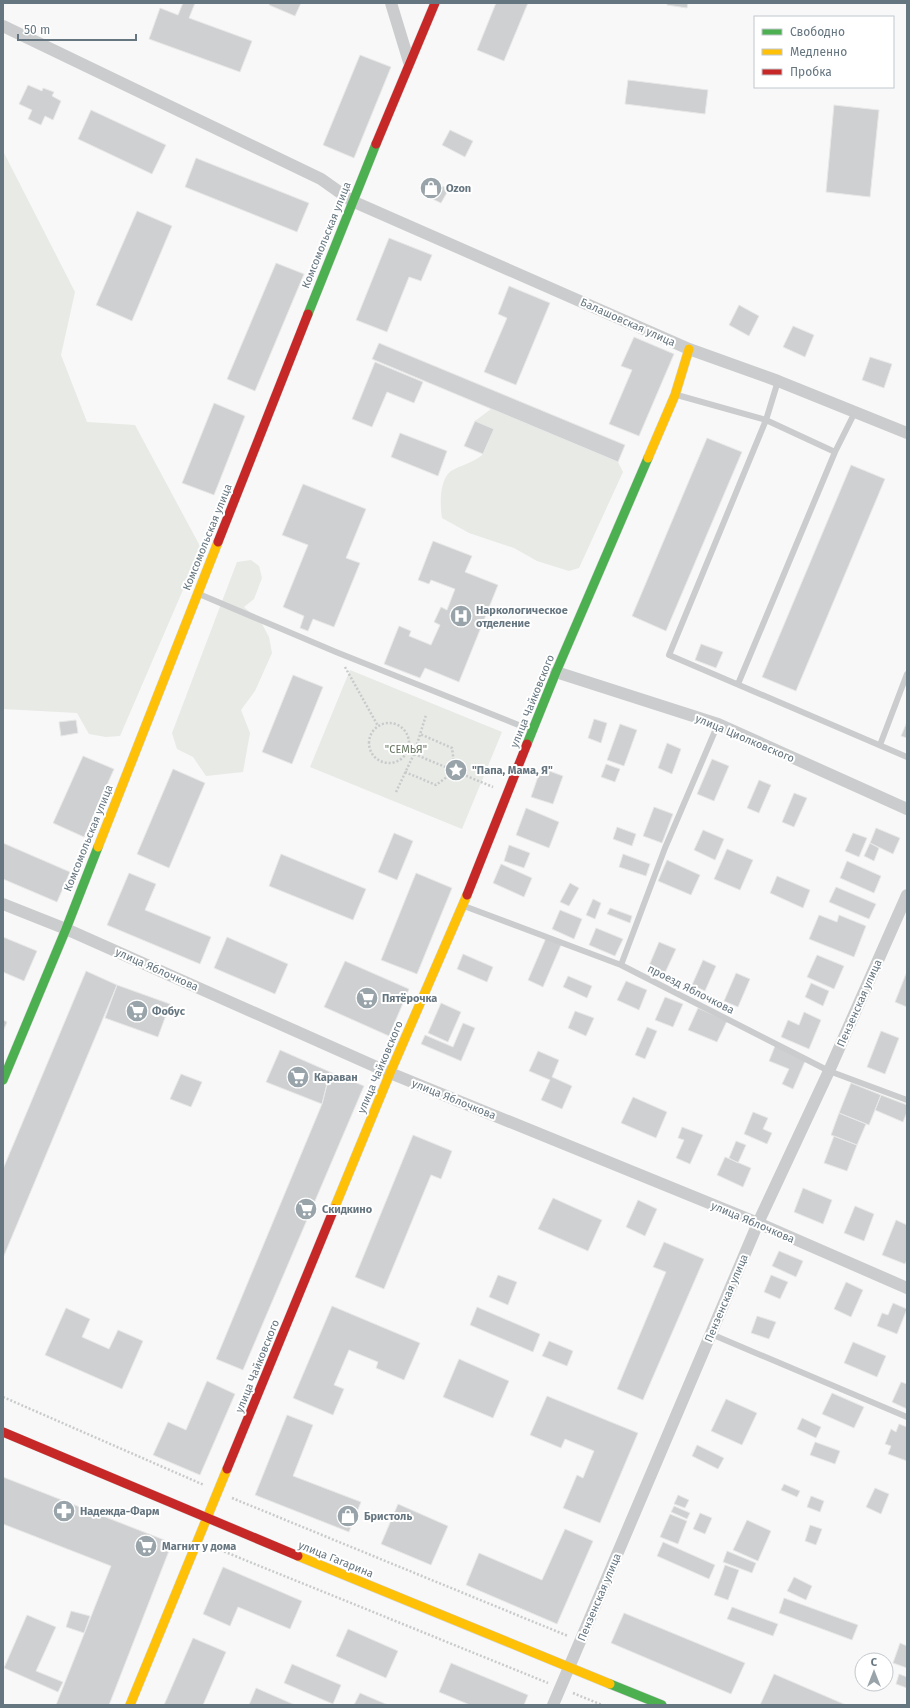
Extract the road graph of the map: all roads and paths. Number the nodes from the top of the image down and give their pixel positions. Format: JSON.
{"nodes":[{"id":1,"x":391,"y":3,"type":"edge"},
{"id":2,"x":435,"y":3,"type":"edge"},
{"id":3,"x":3,"y":26,"type":"edge"},
{"id":4,"x":409,"y":62,"type":"junction"},
{"id":5,"x":352,"y":201,"type":"junction"},
{"id":6,"x":689,"y":349,"type":"junction"},
{"id":7,"x":778,"y":381,"type":"junction"},
{"id":8,"x":675,"y":395,"type":"junction"},
{"id":9,"x":855,"y":412,"type":"junction"},
{"id":10,"x":766,"y":420,"type":"junction"},
{"id":11,"x":907,"y":433,"type":"edge"},
{"id":12,"x":835,"y":452,"type":"junction"},
{"id":13,"x":198,"y":593,"type":"junction"},
{"id":14,"x":336,"y":652,"type":"junction"},
{"id":15,"x":556,"y":672,"type":"junction"},
{"id":16,"x":907,"y":674,"type":"edge"},
{"id":17,"x":738,"y":684,"type":"junction"},
{"id":18,"x":426,"y":715,"type":"dead end"},
{"id":19,"x":718,"y":724,"type":"junction"},
{"id":20,"x":378,"y":726,"type":"junction"},
{"id":21,"x":533,"y":730,"type":"junction"},
{"id":22,"x":420,"y":734,"type":"junction"},
{"id":23,"x":880,"y":745,"type":"junction"},
{"id":24,"x":407,"y":751,"type":"junction"},
{"id":25,"x":414,"y":754,"type":"junction"},
{"id":26,"x":907,"y":757,"type":"edge"},
{"id":27,"x":455,"y":771,"type":"junction"},
{"id":28,"x":405,"y":772,"type":"junction"},
{"id":29,"x":396,"y":792,"type":"dead end"},
{"id":30,"x":508,"y":793,"type":"junction"},
{"id":31,"x":907,"y":809,"type":"edge"},
{"id":32,"x":907,"y":895,"type":"edge"},
{"id":33,"x":3,"y":904,"type":"edge"},
{"id":34,"x":463,"y":905,"type":"junction"},
{"id":35,"x":66,"y":929,"type":"junction"},
{"id":36,"x":621,"y":965,"type":"junction"},
{"id":37,"x":829,"y":1070,"type":"junction"},
{"id":38,"x":390,"y":1073,"type":"junction"},
{"id":39,"x":3,"y":1080,"type":"edge"},
{"id":40,"x":907,"y":1100,"type":"edge"},
{"id":41,"x":758,"y":1223,"type":"junction"},
{"id":42,"x":907,"y":1288,"type":"edge"},
{"id":43,"x":711,"y":1334,"type":"junction"},
{"id":44,"x":3,"y":1397,"type":"edge"},
{"id":45,"x":907,"y":1417,"type":"edge"},
{"id":46,"x":3,"y":1432,"type":"edge"},
{"id":47,"x":218,"y":1492,"type":"junction"},
{"id":48,"x":207,"y":1519,"type":"junction"},
{"id":49,"x":198,"y":1541,"type":"junction"},
{"id":50,"x":580,"y":1641,"type":"junction"},
{"id":51,"x":570,"y":1666,"type":"junction"},
{"id":52,"x":560,"y":1688,"type":"junction"},
{"id":53,"x":130,"y":1705,"type":"edge"},
{"id":54,"x":553,"y":1705,"type":"edge"},
{"id":55,"x":602,"y":1705,"type":"edge"},
{"id":56,"x":662,"y":1705,"type":"edge"}],
"edges":[{"from":1,"to":4,"type":"street"},
{"from":2,"to":4,"type":"street","name":"Комсомольская улица"},
{"from":3,"to":5,"type":"street","name":"Балашовская улица"},
{"from":4,"to":5,"type":"street","name":"Комсомольская улица"},
{"from":5,"to":6,"type":"street","name":"Балашовская улица"},
{"from":5,"to":13,"type":"street","name":"Комсомольская улица"},
{"from":6,"to":7,"type":"street","name":"Балашовская улица"},
{"from":6,"to":8,"type":"street","name":"улица Чайковского"},
{"from":7,"to":9,"type":"street","name":"Балашовская улица"},
{"from":7,"to":10,"type":"lane"},
{"from":8,"to":10,"type":"lane"},
{"from":8,"to":15,"type":"street","name":"улица Чайковского"},
{"from":9,"to":11,"type":"street","name":"Балашовская улица"},
{"from":9,"to":12,"type":"lane"},
{"from":10,"to":12,"type":"lane"},
{"from":10,"to":17,"type":"lane"},
{"from":12,"to":17,"type":"lane"},
{"from":13,"to":14,"type":"lane"},
{"from":13,"to":35,"type":"street","name":"Комсомольская улица"},
{"from":14,"to":20,"type":"path"},
{"from":14,"to":21,"type":"lane"},
{"from":15,"to":19,"type":"street","name":"улица Циолковского"},
{"from":15,"to":21,"type":"street","name":"улица Чайковского"},
{"from":16,"to":23,"type":"lane"},
{"from":17,"to":23,"type":"lane"},
{"from":18,"to":22,"type":"path"},
{"from":19,"to":31,"type":"street","name":"улица Циолковского"},
{"from":19,"to":36,"type":"lane"},
{"from":20,"to":24,"type":"path"},
{"from":20,"to":24,"type":"path"},
{"from":21,"to":30,"type":"street","name":"улица Чайковского"},
{"from":22,"to":25,"type":"path"},
{"from":22,"to":27,"type":"path"},
{"from":23,"to":26,"type":"lane"},
{"from":24,"to":25,"type":"path"},
{"from":25,"to":27,"type":"path"},
{"from":25,"to":28,"type":"path"},
{"from":27,"to":28,"type":"path"},
{"from":27,"to":30,"type":"path"},
{"from":28,"to":29,"type":"path"},
{"from":30,"to":34,"type":"street","name":"улица Чайковского"},
{"from":32,"to":37,"type":"street","name":"Пензенская улица"},
{"from":33,"to":35,"type":"street","name":"улица Яблочкова"},
{"from":34,"to":36,"type":"lane","name":"проезд Яблочкова"},
{"from":34,"to":38,"type":"street","name":"улица Чайковского"},
{"from":35,"to":38,"type":"street","name":"улица Яблочкова"},
{"from":35,"to":39,"type":"street","name":"Комсомольская улица"},
{"from":36,"to":37,"type":"lane","name":"проезд Яблочкова"},
{"from":37,"to":40,"type":"lane","name":"проезд Яблочкова"},
{"from":37,"to":41,"type":"street","name":"Пензенская улица"},
{"from":38,"to":41,"type":"street","name":"улица Яблочкова"},
{"from":38,"to":47,"type":"street","name":"улица Чайковского"},
{"from":41,"to":42,"type":"street","name":"улица Яблочкова"},
{"from":41,"to":43,"type":"street","name":"Пензенская улица"},
{"from":43,"to":45,"type":"lane"},
{"from":43,"to":50,"type":"street","name":"Пензенская улица"},
{"from":44,"to":47,"type":"path"},
{"from":46,"to":48,"type":"street","name":"улица Гагарина"},
{"from":47,"to":48,"type":"street","name":"улица Чайковского"},
{"from":47,"to":50,"type":"path"},
{"from":48,"to":49,"type":"street","name":"улица Чайковского"},
{"from":48,"to":51,"type":"street","name":"улица Гагарина"},
{"from":49,"to":52,"type":"path"},
{"from":49,"to":53,"type":"street","name":"улица Чайковского"},
{"from":50,"to":51,"type":"street","name":"Пензенская улица"},
{"from":51,"to":52,"type":"street","name":"Пензенская улица"},
{"from":51,"to":56,"type":"street","name":"улица Гагарина"},
{"from":52,"to":54,"type":"street","name":"Пензенская улица"},
{"from":52,"to":55,"type":"path"}]}
